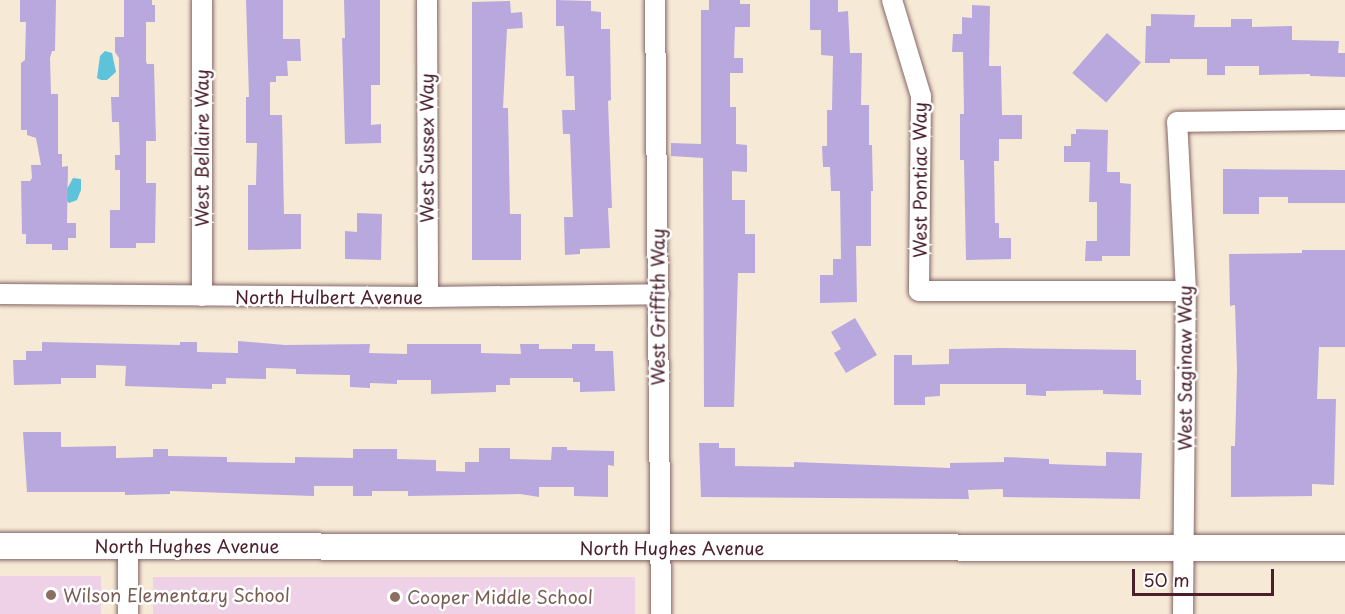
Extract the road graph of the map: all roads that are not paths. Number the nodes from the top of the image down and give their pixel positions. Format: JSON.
{"nodes":[{"id":1,"x":202,"y":0,"type":"edge"},
{"id":2,"x":427,"y":0,"type":"edge"},
{"id":3,"x":656,"y":0,"type":"edge"},
{"id":4,"x":892,"y":0,"type":"edge"},
{"id":5,"x":1345,"y":120,"type":"edge"},
{"id":6,"x":1186,"y":291,"type":"junction"},
{"id":7,"x":0,"y":294,"type":"edge"},
{"id":8,"x":658,"y":294,"type":"junction"},
{"id":9,"x":202,"y":296,"type":"junction"},
{"id":10,"x":428,"y":297,"type":"junction"},
{"id":11,"x":128,"y":545,"type":"junction"},
{"id":12,"x":0,"y":546,"type":"edge"},
{"id":13,"x":661,"y":548,"type":"junction"},
{"id":14,"x":1345,"y":548,"type":"edge"},
{"id":15,"x":1183,"y":549,"type":"junction"},
{"id":16,"x":128,"y":614,"type":"edge"},
{"id":17,"x":662,"y":614,"type":"edge"},
{"id":18,"x":1183,"y":614,"type":"edge"}],
"edges":[{"from":1,"to":9,"type":"street","name":"West Bellaire Way"},
{"from":2,"to":10,"type":"street","name":"West Sussex Way"},
{"from":3,"to":8,"type":"street","name":"West Griffith Way"},
{"from":4,"to":6,"type":"street","name":"West Pontiac Way"},
{"from":5,"to":6,"type":"street","name":"West Saginaw Way"},
{"from":6,"to":15,"type":"street","name":"West Saginaw Way"},
{"from":7,"to":9,"type":"street","name":"North Hulbert Avenue"},
{"from":8,"to":10,"type":"street","name":"North Hulbert Avenue"},
{"from":8,"to":13,"type":"street","name":"West Griffith Way"},
{"from":9,"to":10,"type":"street","name":"North Hulbert Avenue"},
{"from":11,"to":12,"type":"street","name":"North Hughes Avenue"},
{"from":11,"to":13,"type":"street","name":"North Hughes Avenue"},
{"from":11,"to":16,"type":"street"},
{"from":13,"to":15,"type":"street","name":"North Hughes Avenue"},
{"from":13,"to":17,"type":"street","name":"West Griffith Way"},
{"from":14,"to":15,"type":"street","name":"North Hughes Avenue"},
{"from":15,"to":18,"type":"street","name":"West Saginaw Way"}]}
